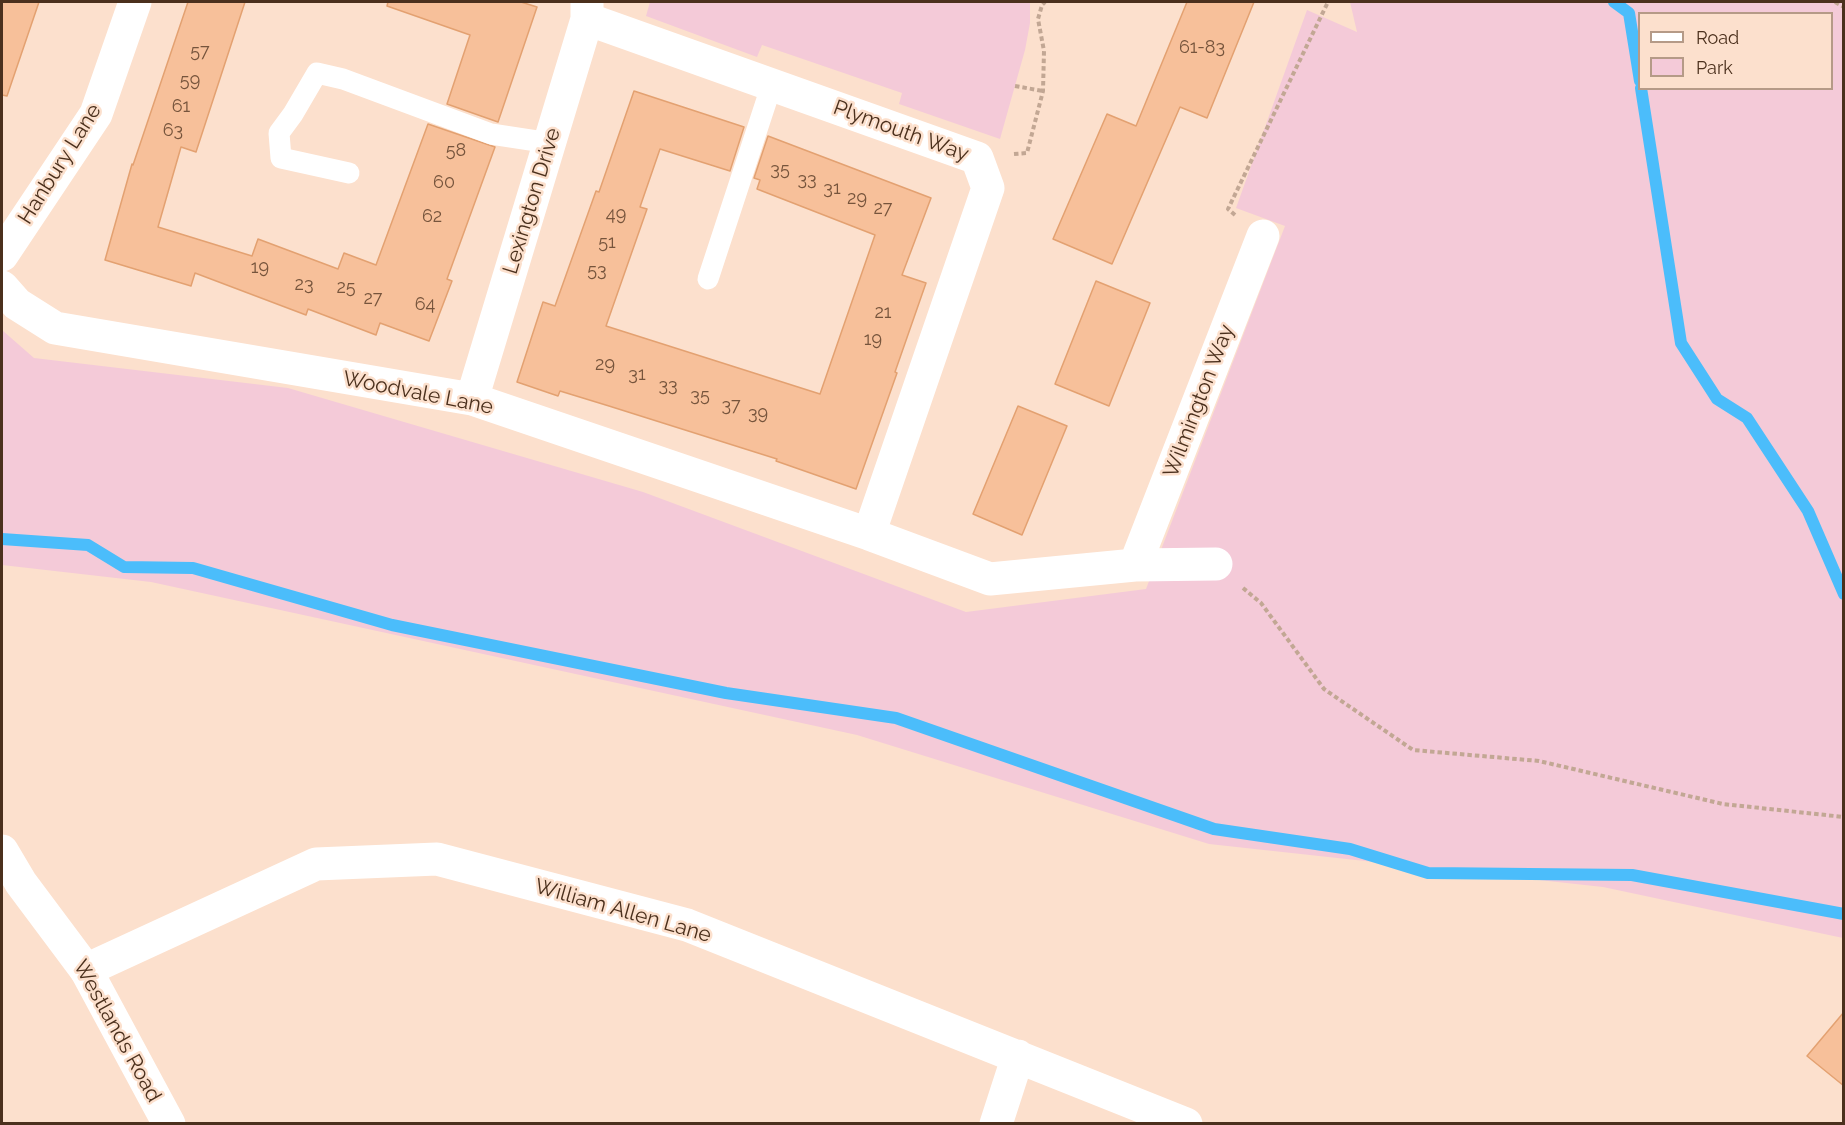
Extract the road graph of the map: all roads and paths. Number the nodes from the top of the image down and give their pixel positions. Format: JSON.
{"nodes":[{"id":1,"x":135,"y":2,"type":"edge"},
{"id":2,"x":1045,"y":2,"type":"edge"},
{"id":3,"x":1328,"y":2,"type":"edge"},
{"id":4,"x":1835,"y":2,"type":"edge"},
{"id":5,"x":1844,"y":7,"type":"edge"},
{"id":6,"x":587,"y":10,"type":"edge"},
{"id":7,"x":772,"y":84,"type":"junction"},
{"id":8,"x":1015,"y":86,"type":"dead end"},
{"id":9,"x":1043,"y":92,"type":"junction"},
{"id":10,"x":550,"y":143,"type":"junction"},
{"id":11,"x":977,"y":158,"type":"junction"},
{"id":12,"x":349,"y":173,"type":"dead end"},
{"id":13,"x":1263,"y":236,"type":"joint"},
{"id":14,"x":2,"y":255,"type":"edge"},
{"id":15,"x":708,"y":279,"type":"dead end"},
{"id":16,"x":2,"y":287,"type":"edge"},
{"id":17,"x":472,"y":399,"type":"junction"},
{"id":18,"x":869,"y":534,"type":"junction"},
{"id":19,"x":1216,"y":564,"type":"joint"},
{"id":20,"x":1135,"y":565,"type":"junction"},
{"id":21,"x":1844,"y":817,"type":"edge"},
{"id":22,"x":2,"y":851,"type":"edge"},
{"id":23,"x":87,"y":970,"type":"junction"},
{"id":24,"x":1018,"y":1056,"type":"junction"},
{"id":25,"x":169,"y":1124,"type":"edge"},
{"id":26,"x":996,"y":1124,"type":"edge"},
{"id":27,"x":1186,"y":1124,"type":"edge"}],
"edges":[{"from":1,"to":14,"type":"street","name":"Hanbury Lane"},
{"from":2,"to":9,"type":"path"},
{"from":3,"to":13,"type":"path"},
{"from":4,"to":5,"type":"path"},
{"from":6,"to":7,"type":"street","name":"Plymouth Way"},
{"from":6,"to":10,"type":"street","name":"Lexington Drive"},
{"from":7,"to":11,"type":"street","name":"Plymouth Way"},
{"from":7,"to":15,"type":"lane"},
{"from":8,"to":9,"type":"path"},
{"from":9,"to":11,"type":"path"},
{"from":10,"to":12,"type":"lane"},
{"from":10,"to":17,"type":"street","name":"Lexington Drive"},
{"from":11,"to":18,"type":"street","name":"Plymouth Way"},
{"from":13,"to":20,"type":"street","name":"Wilmington Way"},
{"from":16,"to":17,"type":"street","name":"Woodvale Lane"},
{"from":17,"to":18,"type":"street","name":"Woodvale Lane"},
{"from":18,"to":20,"type":"street"},
{"from":19,"to":20,"type":"street"},
{"from":19,"to":21,"type":"path"},
{"from":22,"to":23,"type":"street","name":"Westlands Road"},
{"from":23,"to":24,"type":"street","name":"William Allen Lane"},
{"from":23,"to":25,"type":"street","name":"Westlands Road"},
{"from":24,"to":26,"type":"street"},
{"from":24,"to":27,"type":"street","name":"William Allen Lane"}]}
